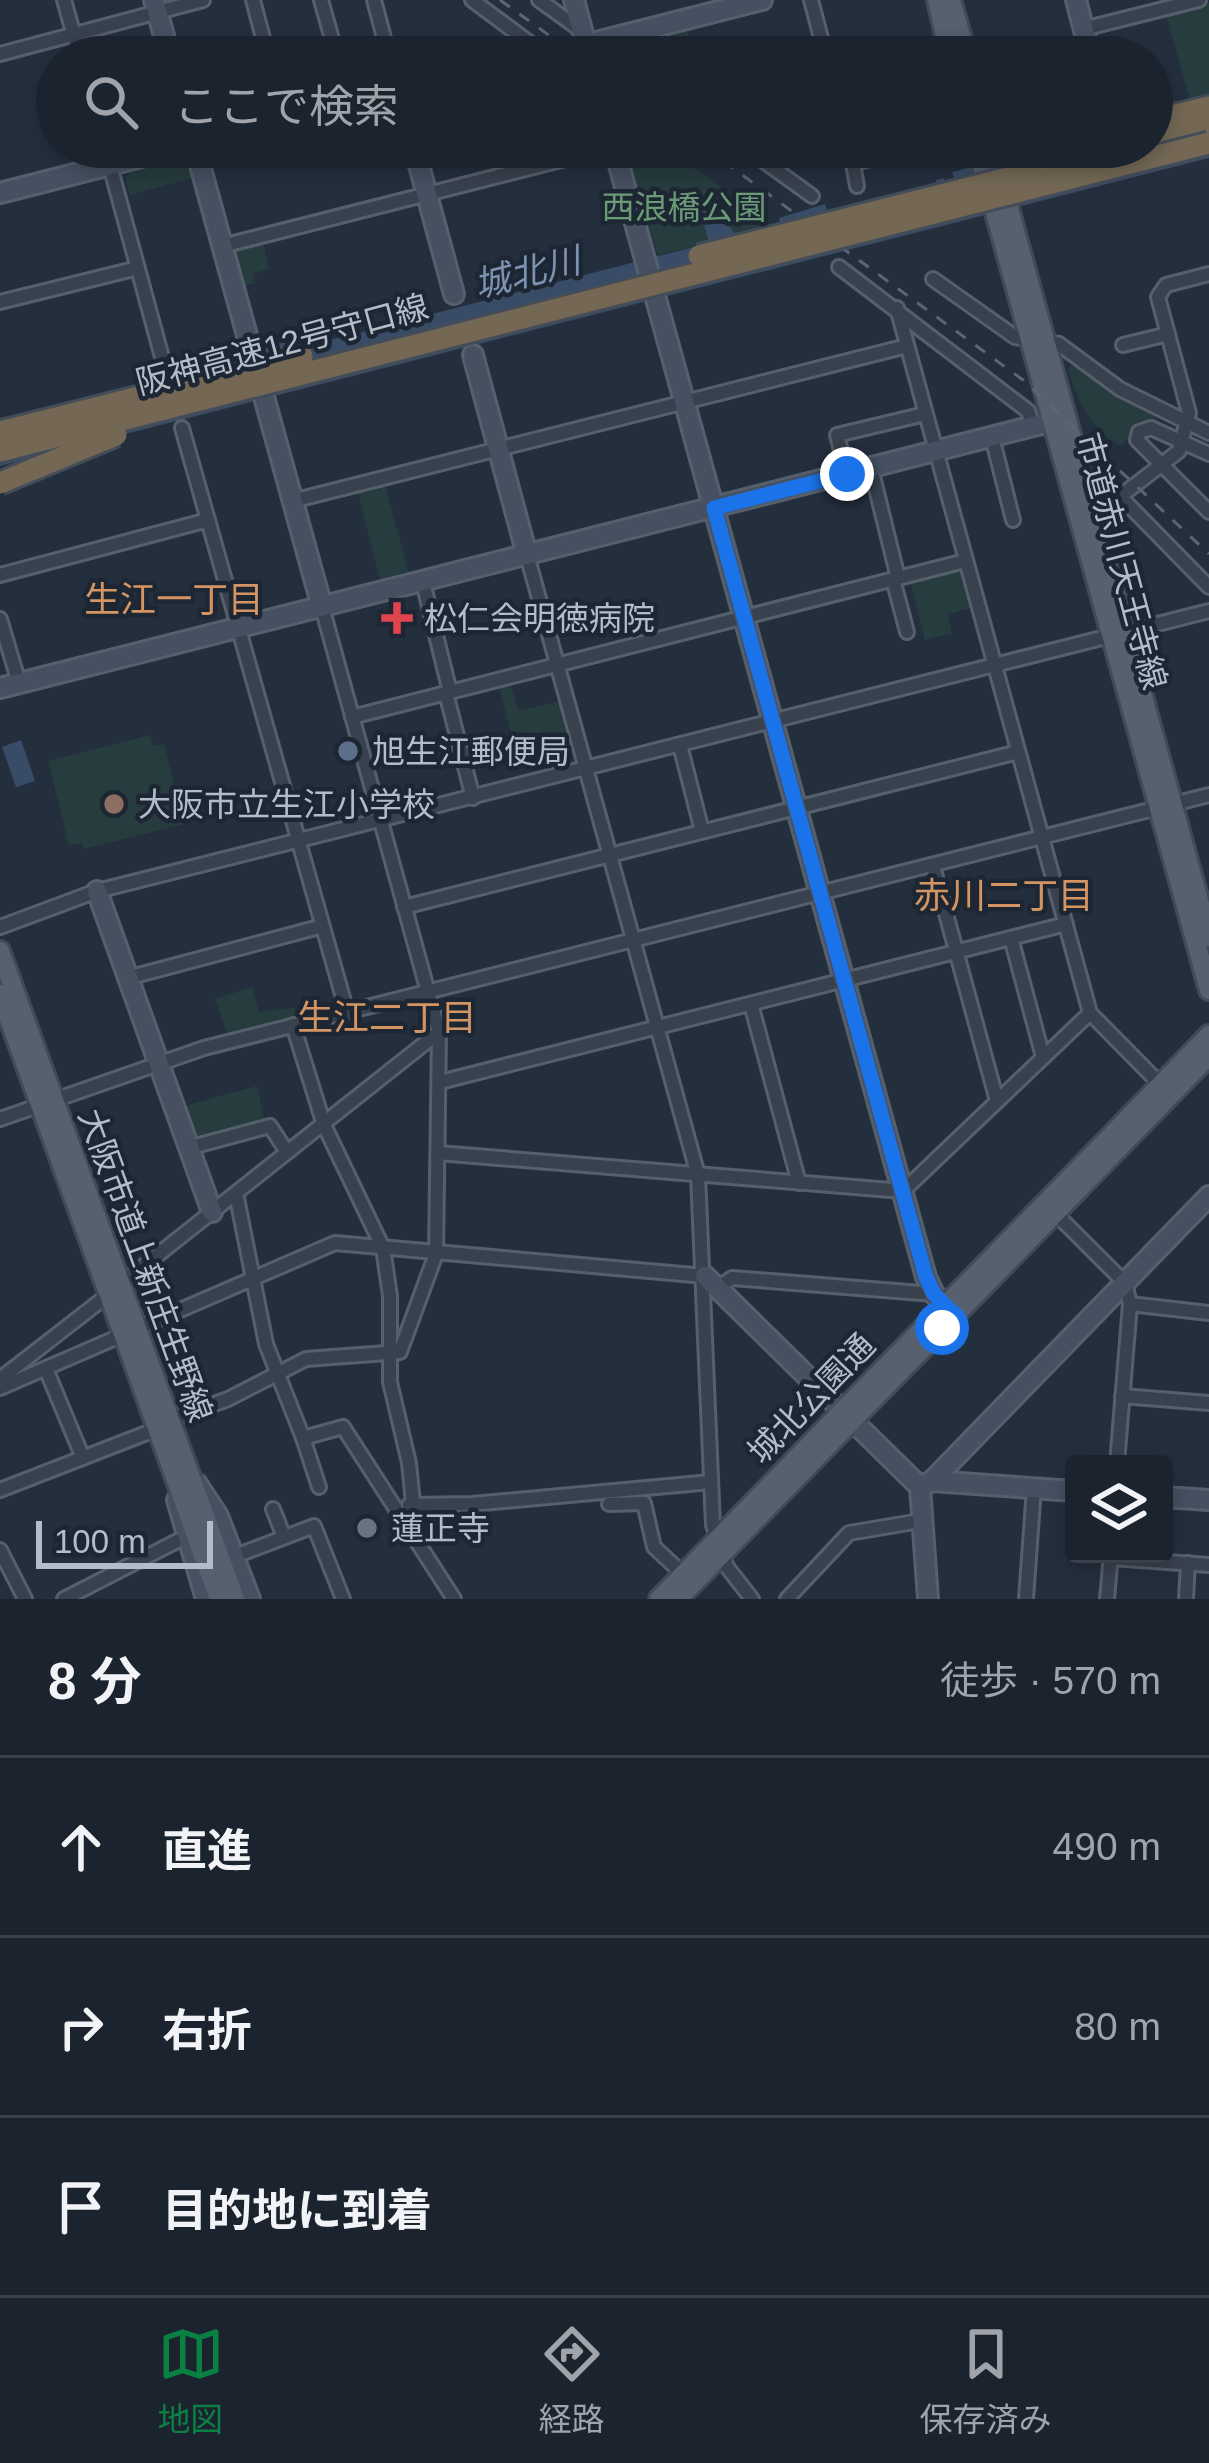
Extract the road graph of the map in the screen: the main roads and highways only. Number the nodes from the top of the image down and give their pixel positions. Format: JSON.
{"nodes":[{"id":1,"x":937,"y":0,"type":"edge"},
{"id":2,"x":951,"y":0,"type":"edge"},
{"id":3,"x":945,"y":36,"type":"edge"},
{"id":4,"x":961,"y":36,"type":"edge"},
{"id":5,"x":1209,"y":106,"type":"edge"},
{"id":6,"x":1173,"y":115,"type":"edge"},
{"id":7,"x":1209,"y":128,"type":"edge"},
{"id":8,"x":1173,"y":137,"type":"edge"},
{"id":9,"x":1209,"y":142,"type":"edge"},
{"id":10,"x":1173,"y":151,"type":"edge"},
{"id":11,"x":990,"y":168,"type":"edge"},
{"id":12,"x":1048,"y":168,"type":"edge"},
{"id":13,"x":1106,"y":168,"type":"edge"},
{"id":14,"x":491,"y":323,"type":"junction"},
{"id":15,"x":1059,"y":419,"type":"junction"},
{"id":16,"x":0,"y":432,"type":"edge"},
{"id":17,"x":0,"y":452,"type":"edge"},
{"id":18,"x":0,"y":483,"type":"edge"},
{"id":19,"x":1118,"y":634,"type":"junction"},
{"id":20,"x":1166,"y":807,"type":"junction"},
{"id":21,"x":1209,"y":937,"type":"edge"},
{"id":22,"x":0,"y":951,"type":"edge"},
{"id":23,"x":1209,"y":990,"type":"edge"},
{"id":24,"x":0,"y":994,"type":"edge"},
{"id":25,"x":6,"y":1029,"type":"edge"},
{"id":26,"x":1209,"y":1035,"type":"edge"},
{"id":27,"x":1209,"y":1056,"type":"edge"},
{"id":28,"x":47,"y":1102,"type":"junction"},
{"id":29,"x":1050,"y":1208,"type":"junction"},
{"id":30,"x":198,"y":1538,"type":"junction"},
{"id":31,"x":717,"y":1539,"type":"junction"},
{"id":32,"x":219,"y":1599,"type":"edge"},
{"id":33,"x":235,"y":1599,"type":"edge"},
{"id":34,"x":658,"y":1599,"type":"edge"},
{"id":35,"x":678,"y":1599,"type":"edge"}],
"edges":[{"from":1,"to":3,"type":"main road"},
{"from":2,"to":4,"type":"main road"},
{"from":5,"to":6,"type":"highway"},
{"from":7,"to":8,"type":"highway"},
{"from":9,"to":10,"type":"highway","name":"阪神高速12号守口線","bridge":true},
{"from":11,"to":15,"type":"main road","name":"市道赤川天王寺線","bridge":true},
{"from":12,"to":16,"type":"highway","name":"阪神高速12号守口線","bridge":true},
{"from":13,"to":14,"type":"highway","name":"阪神高速12号守口線","bridge":true},
{"from":14,"to":17,"type":"highway","name":"阪神高速12号守口線","bridge":true},
{"from":14,"to":18,"type":"highway","bridge":true},
{"from":15,"to":19,"type":"main road","name":"市道赤川天王寺線"},
{"from":15,"to":19,"type":"main road","name":"市道赤川天王寺線"},
{"from":19,"to":20,"type":"main road","name":"市道赤川天王寺線"},
{"from":20,"to":21,"type":"main road","name":"市道赤川天王寺線"},
{"from":20,"to":23,"type":"main road","name":"市道赤川天王寺線"},
{"from":22,"to":28,"type":"main road","name":"大阪市道上新庄生野線"},
{"from":24,"to":25,"type":"main road","name":"大阪市道上新庄生野線"},
{"from":25,"to":28,"type":"main road","name":"大阪市道上新庄生野線"},
{"from":26,"to":29,"type":"main road","name":"城北公園通"},
{"from":27,"to":29,"type":"main road","name":"城北公園通"},
{"from":28,"to":30,"type":"main road","name":"大阪市道上新庄生野線"},
{"from":29,"to":31,"type":"main road","name":"城北公園通"},
{"from":30,"to":32,"type":"main road","name":"大阪市道上新庄生野線"},
{"from":30,"to":33,"type":"main road","name":"大阪市道上新庄生野線"},
{"from":31,"to":34,"type":"main road","name":"城北公園通"},
{"from":31,"to":35,"type":"main road","name":"城北公園通"}]}
